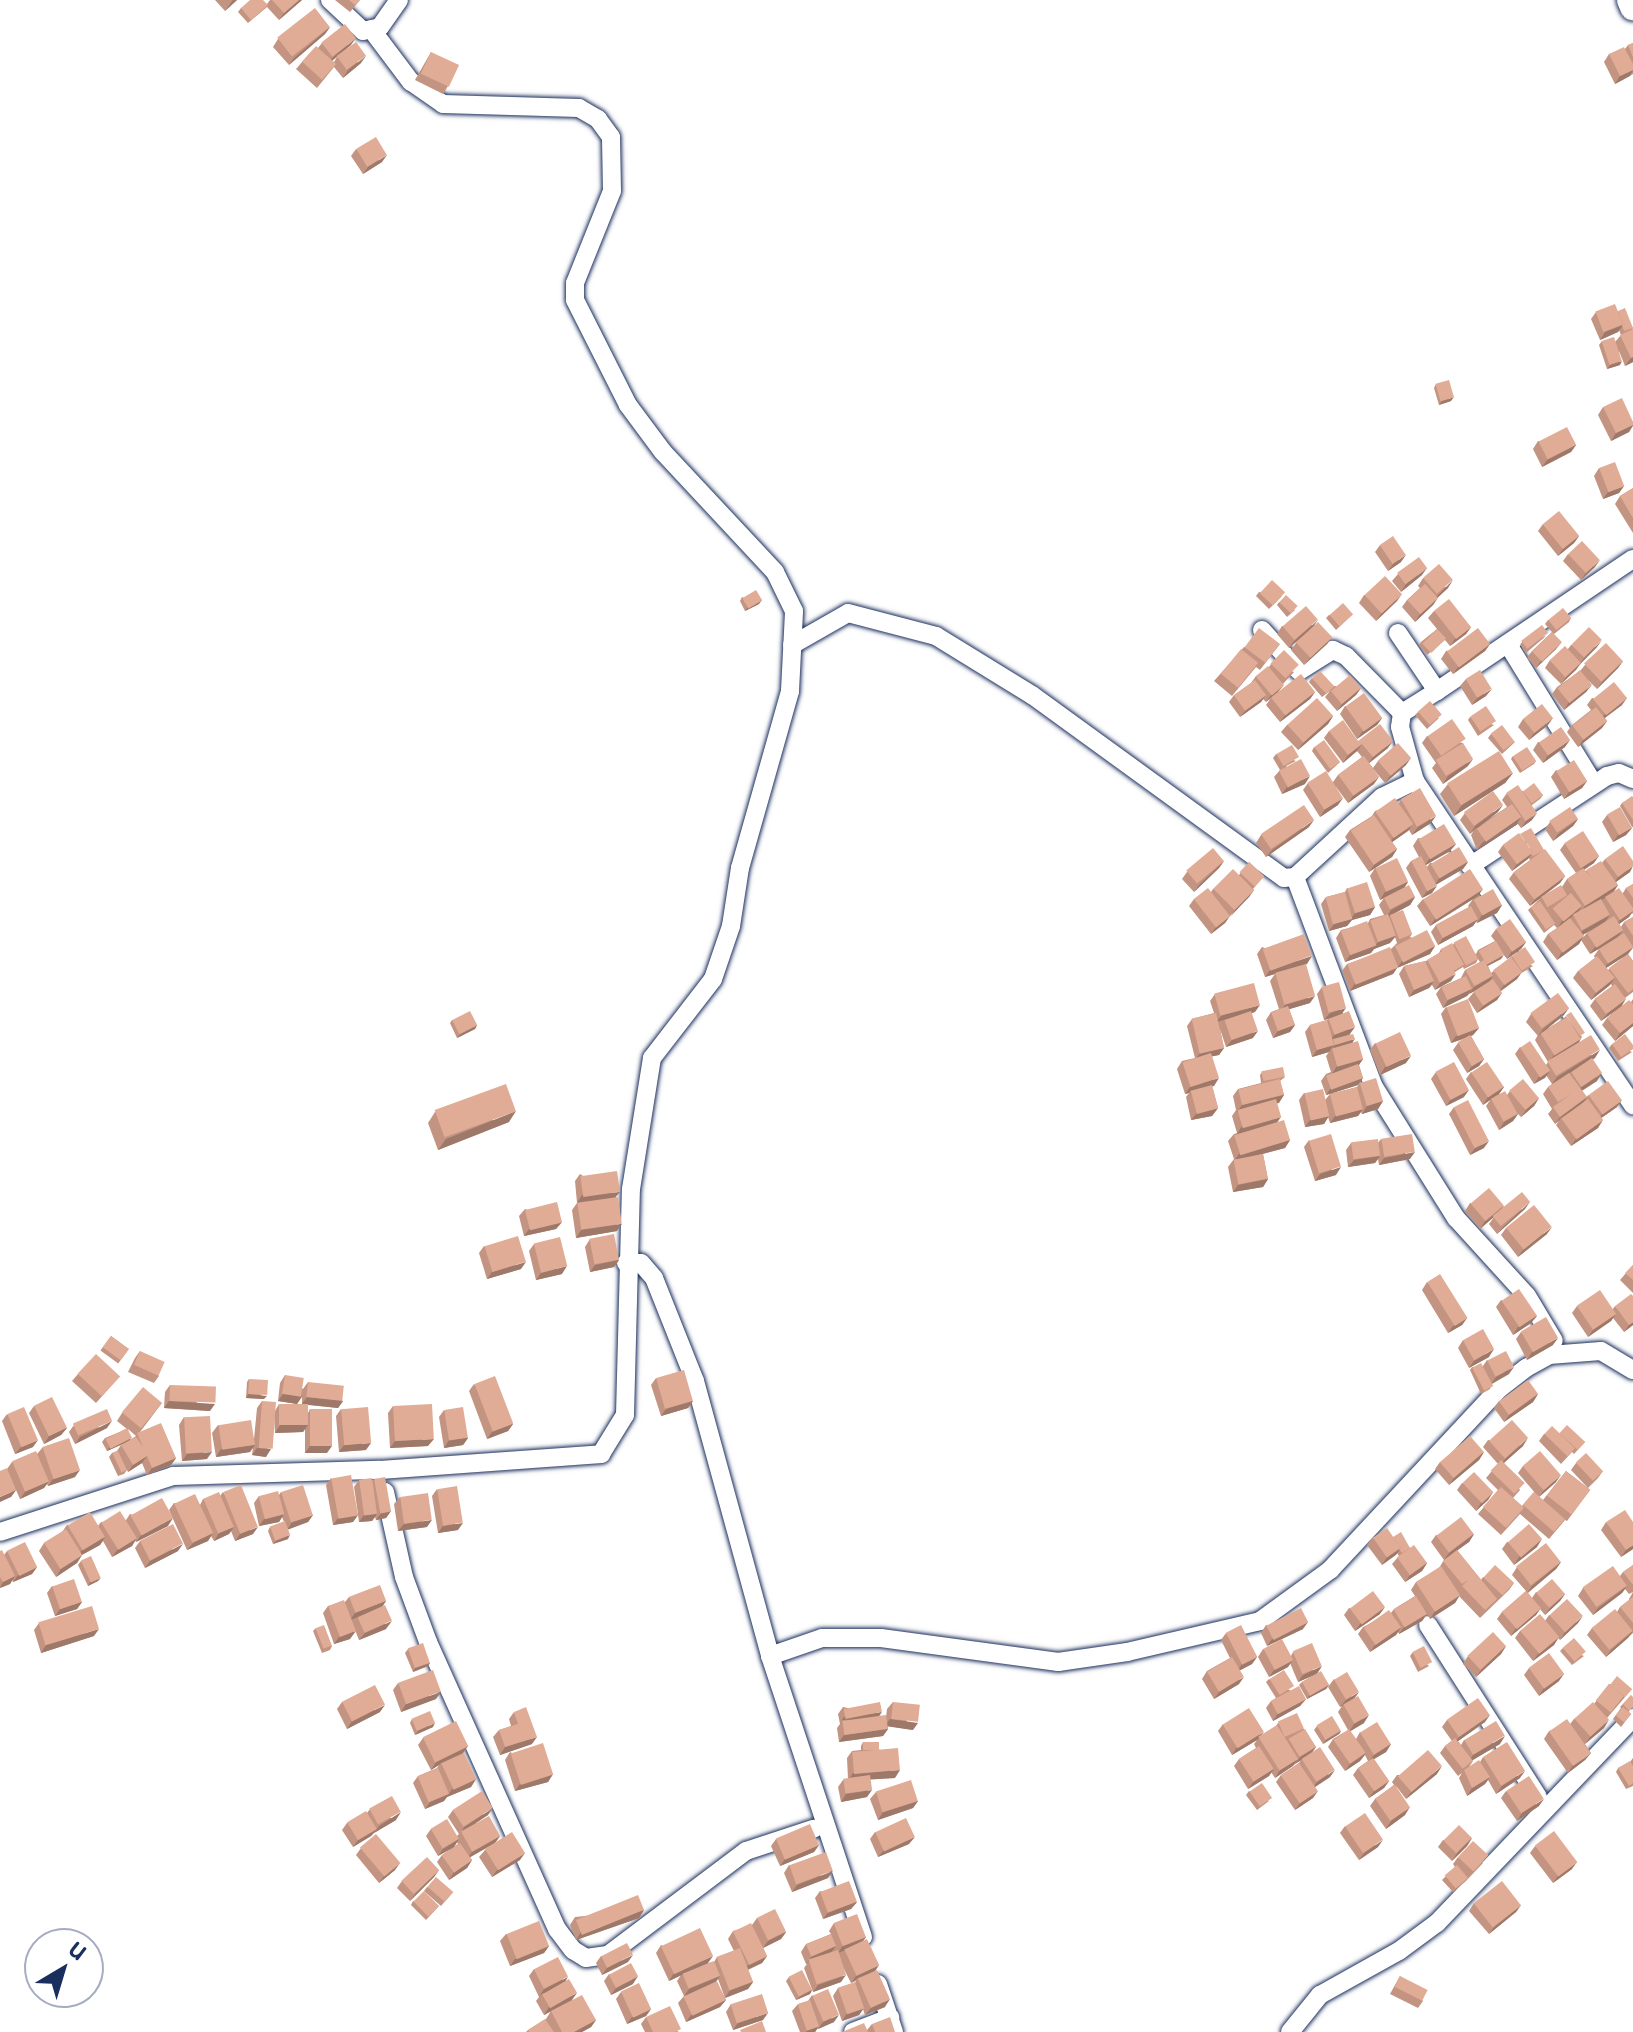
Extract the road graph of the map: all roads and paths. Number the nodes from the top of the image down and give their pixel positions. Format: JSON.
{"nodes":[{"id":1,"x":330,"y":0,"type":"edge"},
{"id":2,"x":399,"y":0,"type":"edge"},
{"id":3,"x":1630,"y":0,"type":"edge"},
{"id":4,"x":1633,"y":7,"type":"edge"},
{"id":5,"x":371,"y":29,"type":"junction"},
{"id":6,"x":1633,"y":559,"type":"edge"},
{"id":7,"x":1262,"y":630,"type":"edge"},
{"id":8,"x":1398,"y":633,"type":"dead end"},
{"id":9,"x":792,"y":645,"type":"junction"},
{"id":10,"x":1509,"y":646,"type":"junction"},
{"id":11,"x":1437,"y":691,"type":"junction"},
{"id":12,"x":1402,"y":713,"type":"junction"},
{"id":13,"x":1633,"y":779,"type":"edge"},
{"id":14,"x":1415,"y":781,"type":"junction"},
{"id":15,"x":1594,"y":784,"type":"junction"},
{"id":16,"x":1470,"y":866,"type":"junction"},
{"id":17,"x":1295,"y":877,"type":"junction"},
{"id":18,"x":1633,"y":1105,"type":"edge"},
{"id":19,"x":626,"y":1263,"type":"junction"},
{"id":20,"x":1561,"y":1353,"type":"junction"},
{"id":21,"x":1633,"y":1370,"type":"edge"},
{"id":22,"x":380,"y":1470,"type":"junction"},
{"id":23,"x":0,"y":1532,"type":"edge"},
{"id":24,"x":1428,"y":1625,"type":"edge"},
{"id":25,"x":770,"y":1656,"type":"junction"},
{"id":26,"x":1633,"y":1718,"type":"edge"},
{"id":27,"x":1546,"y":1810,"type":"junction"},
{"id":28,"x":827,"y":1826,"type":"junction"},
{"id":29,"x":892,"y":2025,"type":"edge"},
{"id":30,"x":853,"y":2032,"type":"edge"},
{"id":31,"x":1290,"y":2032,"type":"edge"}],
"edges":[{"from":1,"to":5,"type":"street"},
{"from":2,"to":5,"type":"street"},
{"from":3,"to":4,"type":"street"},
{"from":5,"to":9,"type":"street"},
{"from":6,"to":10,"type":"street"},
{"from":7,"to":12,"type":"street"},
{"from":8,"to":11,"type":"street"},
{"from":9,"to":17,"type":"street"},
{"from":9,"to":19,"type":"street"},
{"from":10,"to":11,"type":"street"},
{"from":10,"to":15,"type":"street"},
{"from":11,"to":12,"type":"street"},
{"from":12,"to":14,"type":"street"},
{"from":13,"to":15,"type":"street"},
{"from":14,"to":16,"type":"street"},
{"from":14,"to":17,"type":"street"},
{"from":15,"to":16,"type":"street"},
{"from":16,"to":18,"type":"street"},
{"from":17,"to":20,"type":"street"},
{"from":19,"to":22,"type":"street"},
{"from":19,"to":25,"type":"street"},
{"from":20,"to":21,"type":"street"},
{"from":20,"to":25,"type":"street"},
{"from":22,"to":23,"type":"street"},
{"from":22,"to":28,"type":"street"},
{"from":24,"to":27,"type":"street"},
{"from":25,"to":28,"type":"street"},
{"from":26,"to":27,"type":"street"},
{"from":27,"to":31,"type":"street"},
{"from":28,"to":29,"type":"street"},
{"from":29,"to":30,"type":"street"}]}
